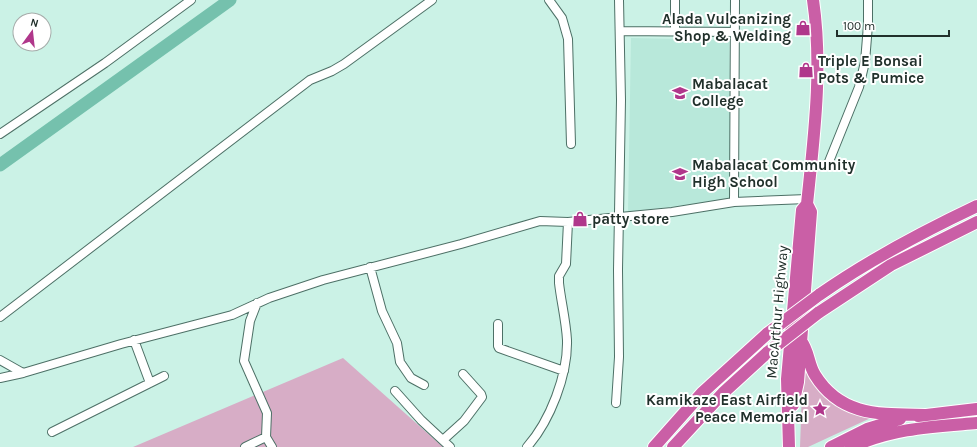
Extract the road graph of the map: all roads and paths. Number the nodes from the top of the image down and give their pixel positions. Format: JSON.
{"nodes":[{"id":1,"x":191,"y":0,"type":"edge"},
{"id":2,"x":432,"y":0,"type":"edge"},
{"id":3,"x":549,"y":0,"type":"edge"},
{"id":4,"x":619,"y":0,"type":"edge"},
{"id":5,"x":675,"y":0,"type":"edge"},
{"id":6,"x":735,"y":0,"type":"edge"},
{"id":7,"x":813,"y":0,"type":"edge"},
{"id":8,"x":868,"y":0,"type":"edge"},
{"id":9,"x":620,"y":31,"type":"junction"},
{"id":10,"x":675,"y":31,"type":"junction"},
{"id":11,"x":735,"y":32,"type":"junction"},
{"id":12,"x":0,"y":134,"type":"edge"},
{"id":13,"x":571,"y":144,"type":"dead end"},
{"id":14,"x":811,"y":166,"type":"junction"},
{"id":15,"x":807,"y":201,"type":"junction"},
{"id":16,"x":734,"y":202,"type":"junction"},
{"id":17,"x":977,"y":206,"type":"edge"},
{"id":18,"x":620,"y":217,"type":"junction"},
{"id":19,"x":568,"y":222,"type":"junction"},
{"id":20,"x":977,"y":222,"type":"edge"},
{"id":21,"x":370,"y":267,"type":"junction"},
{"id":22,"x":257,"y":303,"type":"junction"},
{"id":23,"x":0,"y":317,"type":"edge"},
{"id":24,"x":498,"y":324,"type":"dead end"},
{"id":25,"x":134,"y":340,"type":"junction"},
{"id":26,"x":800,"y":340,"type":"junction"},
{"id":27,"x":0,"y":360,"type":"edge"},
{"id":28,"x":564,"y":371,"type":"junction"},
{"id":29,"x":23,"y":373,"type":"junction"},
{"id":30,"x":463,"y":374,"type":"dead end"},
{"id":31,"x":164,"y":376,"type":"dead end"},
{"id":32,"x":0,"y":378,"type":"edge"},
{"id":33,"x":150,"y":383,"type":"junction"},
{"id":34,"x":424,"y":385,"type":"dead end"},
{"id":35,"x":395,"y":391,"type":"dead end"},
{"id":36,"x":616,"y":403,"type":"dead end"},
{"id":37,"x":977,"y":409,"type":"edge"},
{"id":38,"x":925,"y":415,"type":"junction"},
{"id":39,"x":977,"y":423,"type":"edge"},
{"id":40,"x":790,"y":424,"type":"junction"},
{"id":41,"x":52,"y":432,"type":"dead end"},
{"id":42,"x":266,"y":437,"type":"junction"},
{"id":43,"x":443,"y":440,"type":"junction"},
{"id":44,"x":855,"y":446,"type":"edge"},
{"id":45,"x":244,"y":447,"type":"edge"},
{"id":46,"x":272,"y":447,"type":"edge"},
{"id":47,"x":450,"y":447,"type":"edge"},
{"id":48,"x":527,"y":447,"type":"edge"},
{"id":49,"x":654,"y":447,"type":"edge"},
{"id":50,"x":673,"y":447,"type":"edge"},
{"id":51,"x":789,"y":447,"type":"edge"},
{"id":52,"x":831,"y":447,"type":"edge"}],
"edges":[{"from":1,"to":12,"type":"street"},
{"from":2,"to":23,"type":"street"},
{"from":3,"to":13,"type":"street"},
{"from":4,"to":9,"type":"street"},
{"from":5,"to":10,"type":"street"},
{"from":6,"to":11,"type":"street"},
{"from":7,"to":14,"type":"highway","name":"MacArthur Highway"},
{"from":8,"to":14,"type":"street"},
{"from":9,"to":10,"type":"street"},
{"from":9,"to":18,"type":"street"},
{"from":10,"to":11,"type":"street"},
{"from":11,"to":16,"type":"street"},
{"from":14,"to":15,"type":"highway","name":"MacArthur Highway"},
{"from":15,"to":16,"type":"street"},
{"from":15,"to":26,"type":"highway","name":"MacArthur Highway"},
{"from":15,"to":40,"type":"highway","name":"MacArthur Highway"},
{"from":16,"to":18,"type":"street"},
{"from":17,"to":49,"type":"highway","bridge":true},
{"from":18,"to":19,"type":"street"},
{"from":18,"to":36,"type":"street"},
{"from":19,"to":21,"type":"street"},
{"from":19,"to":28,"type":"street"},
{"from":20,"to":50,"type":"highway","bridge":true},
{"from":21,"to":22,"type":"street"},
{"from":21,"to":34,"type":"street"},
{"from":22,"to":25,"type":"street"},
{"from":22,"to":42,"type":"street"},
{"from":24,"to":28,"type":"street"},
{"from":25,"to":29,"type":"street"},
{"from":25,"to":33,"type":"street"},
{"from":26,"to":38,"type":"highway"},
{"from":26,"to":40,"type":"highway","name":"MacArthur Highway"},
{"from":27,"to":29,"type":"street"},
{"from":28,"to":48,"type":"street"},
{"from":29,"to":32,"type":"street"},
{"from":30,"to":43,"type":"street"},
{"from":31,"to":33,"type":"street"},
{"from":33,"to":41,"type":"street"},
{"from":35,"to":43,"type":"street"},
{"from":37,"to":38,"type":"highway"},
{"from":38,"to":52,"type":"highway"},
{"from":39,"to":44,"type":"highway"},
{"from":40,"to":51,"type":"highway","name":"MacArthur Highway"},
{"from":42,"to":45,"type":"street"},
{"from":42,"to":46,"type":"street"},
{"from":43,"to":47,"type":"street"}]}
